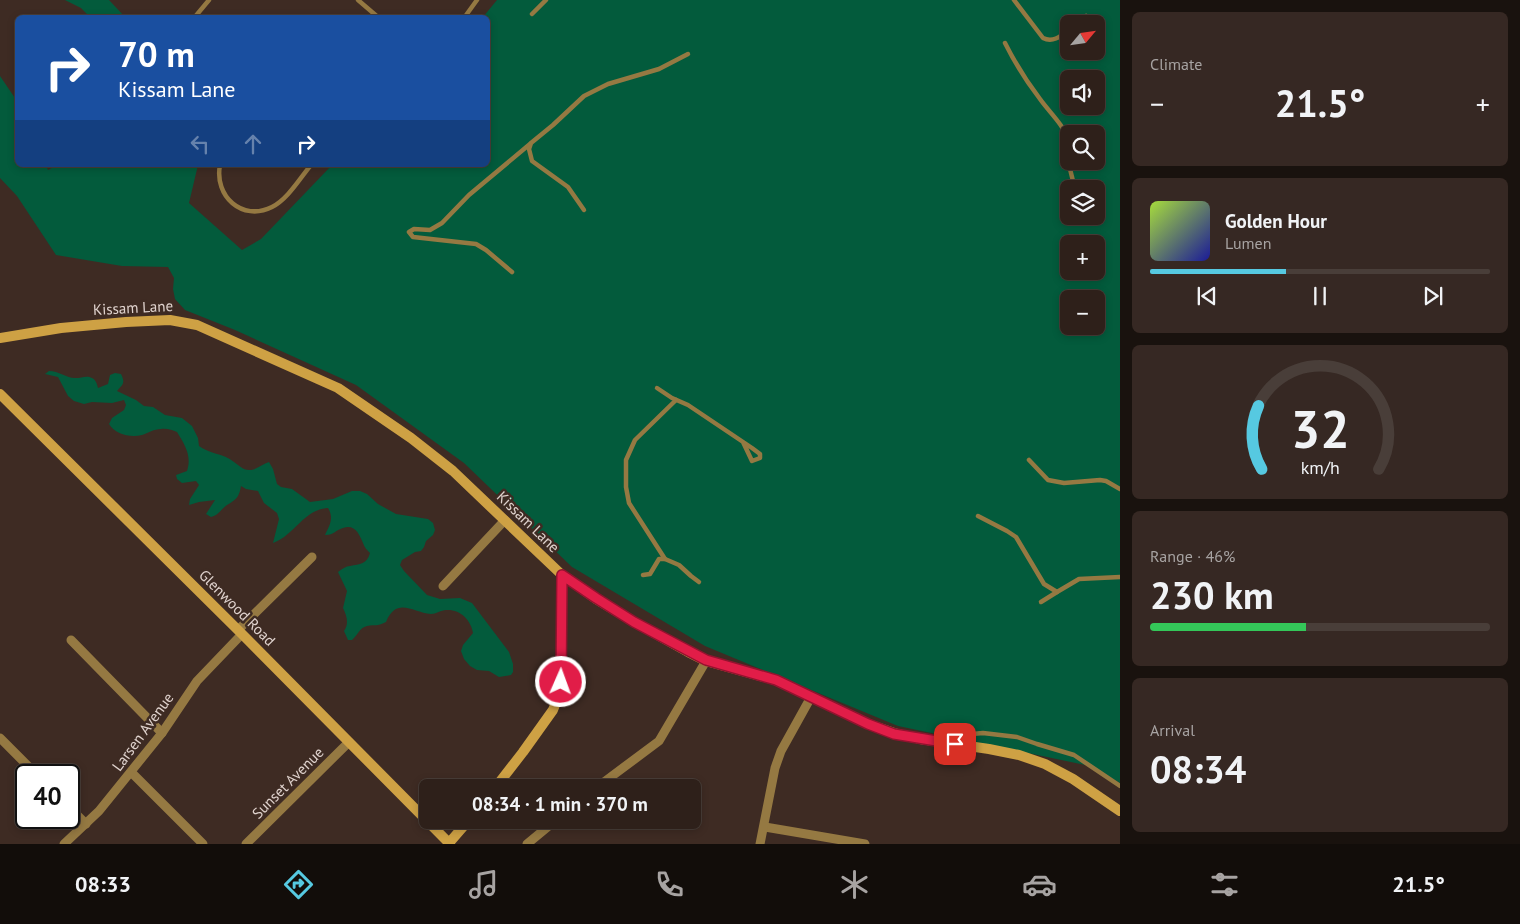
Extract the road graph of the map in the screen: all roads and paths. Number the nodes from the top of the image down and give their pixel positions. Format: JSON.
{"nodes":[{"id":1,"x":209,"y":0,"type":"edge"},
{"id":2,"x":358,"y":0,"type":"edge"},
{"id":3,"x":477,"y":0,"type":"edge"},
{"id":4,"x":546,"y":0,"type":"edge"},
{"id":5,"x":1014,"y":0,"type":"edge"},
{"id":6,"x":532,"y":14,"type":"dead end"},
{"id":7,"x":196,"y":15,"type":"edge"},
{"id":8,"x":376,"y":15,"type":"edge"},
{"id":9,"x":466,"y":15,"type":"edge"},
{"id":10,"x":1060,"y":36,"type":"edge"},
{"id":11,"x":1005,"y":44,"type":"dead end"},
{"id":12,"x":688,"y":54,"type":"dead end"},
{"id":13,"x":1061,"y":125,"type":"edge"},
{"id":14,"x":531,"y":143,"type":"junction"},
{"id":15,"x":220,"y":167,"type":"edge"},
{"id":16,"x":309,"y":167,"type":"edge"},
{"id":17,"x":584,"y":210,"type":"dead end"},
{"id":18,"x":512,"y":272,"type":"dead end"},
{"id":19,"x":0,"y":338,"type":"edge"},
{"id":20,"x":657,"y":388,"type":"dead end"},
{"id":21,"x":0,"y":394,"type":"edge"},
{"id":22,"x":676,"y":400,"type":"junction"},
{"id":23,"x":743,"y":442,"type":"dead end"},
{"id":24,"x":1029,"y":460,"type":"dead end"},
{"id":25,"x":1120,"y":489,"type":"edge"},
{"id":26,"x":978,"y":516,"type":"dead end"},
{"id":27,"x":505,"y":520,"type":"junction"},
{"id":28,"x":312,"y":557,"type":"dead end"},
{"id":29,"x":665,"y":559,"type":"junction"},
{"id":30,"x":562,"y":575,"type":"junction"},
{"id":31,"x":644,"y":575,"type":"dead end"},
{"id":32,"x":1120,"y":577,"type":"edge"},
{"id":33,"x":699,"y":582,"type":"dead end"},
{"id":34,"x":443,"y":586,"type":"dead end"},
{"id":35,"x":1057,"y":592,"type":"junction"},
{"id":36,"x":1041,"y":602,"type":"dead end"},
{"id":37,"x":240,"y":632,"type":"junction"},
{"id":38,"x":71,"y":640,"type":"dead end"},
{"id":39,"x":706,"y":660,"type":"junction"},
{"id":40,"x":811,"y":697,"type":"junction"},
{"id":41,"x":162,"y":733,"type":"junction"},
{"id":42,"x":972,"y":734,"type":"dead end"},
{"id":43,"x":0,"y":738,"type":"edge"},
{"id":44,"x":349,"y":742,"type":"junction"},
{"id":45,"x":26,"y":764,"type":"edge"},
{"id":46,"x":132,"y":773,"type":"junction"},
{"id":47,"x":502,"y":779,"type":"edge"},
{"id":48,"x":608,"y":779,"type":"edge"},
{"id":49,"x":1120,"y":786,"type":"edge"},
{"id":50,"x":1120,"y":811,"type":"edge"},
{"id":51,"x":80,"y":818,"type":"edge"},
{"id":52,"x":86,"y":824,"type":"junction"},
{"id":53,"x":765,"y":827,"type":"junction"},
{"id":54,"x":462,"y":829,"type":"edge"},
{"id":55,"x":545,"y":829,"type":"edge"},
{"id":56,"x":64,"y":844,"type":"edge"},
{"id":57,"x":203,"y":844,"type":"edge"},
{"id":58,"x":246,"y":844,"type":"edge"},
{"id":59,"x":450,"y":844,"type":"edge"},
{"id":60,"x":527,"y":844,"type":"edge"},
{"id":61,"x":760,"y":844,"type":"edge"},
{"id":62,"x":865,"y":844,"type":"edge"}],
"edges":[{"from":1,"to":7,"type":"lane"},
{"from":2,"to":8,"type":"lane"},
{"from":3,"to":9,"type":"lane"},
{"from":4,"to":6,"type":"lane"},
{"from":5,"to":10,"type":"lane"},
{"from":11,"to":13,"type":"lane"},
{"from":12,"to":14,"type":"lane"},
{"from":14,"to":17,"type":"lane"},
{"from":14,"to":18,"type":"lane"},
{"from":15,"to":16,"type":"lane"},
{"from":19,"to":27,"type":"street","name":"Kissam Lane"},
{"from":20,"to":22,"type":"lane"},
{"from":21,"to":37,"type":"street","name":"Glenwood Road"},
{"from":22,"to":23,"type":"lane"},
{"from":22,"to":29,"type":"lane"},
{"from":24,"to":25,"type":"lane"},
{"from":26,"to":35,"type":"lane"},
{"from":27,"to":30,"type":"street","name":"Kissam Lane"},
{"from":27,"to":34,"type":"street"},
{"from":28,"to":37,"type":"street","name":"Larsen Avenue"},
{"from":29,"to":31,"type":"lane"},
{"from":29,"to":33,"type":"lane"},
{"from":30,"to":39,"type":"street","name":"Kissam Lane"},
{"from":30,"to":47,"type":"street"},
{"from":32,"to":35,"type":"lane"},
{"from":35,"to":36,"type":"lane"},
{"from":37,"to":41,"type":"street","name":"Larsen Avenue"},
{"from":37,"to":44,"type":"street","name":"Glenwood Road"},
{"from":38,"to":41,"type":"street"},
{"from":39,"to":40,"type":"street","name":"Kissam Lane"},
{"from":39,"to":48,"type":"street"},
{"from":40,"to":50,"type":"street","name":"Kissam Lane"},
{"from":40,"to":53,"type":"street"},
{"from":41,"to":46,"type":"street","name":"Larsen Avenue"},
{"from":42,"to":49,"type":"lane"},
{"from":43,"to":45,"type":"street"},
{"from":44,"to":58,"type":"street","name":"Sunset Avenue"},
{"from":44,"to":59,"type":"street","name":"Glenwood Road"},
{"from":46,"to":52,"type":"street","name":"Larsen Avenue"},
{"from":46,"to":57,"type":"street"},
{"from":51,"to":52,"type":"street"},
{"from":52,"to":56,"type":"street","name":"Larsen Avenue"},
{"from":53,"to":61,"type":"street"},
{"from":53,"to":62,"type":"street"},
{"from":54,"to":59,"type":"street"},
{"from":55,"to":60,"type":"street"}]}
